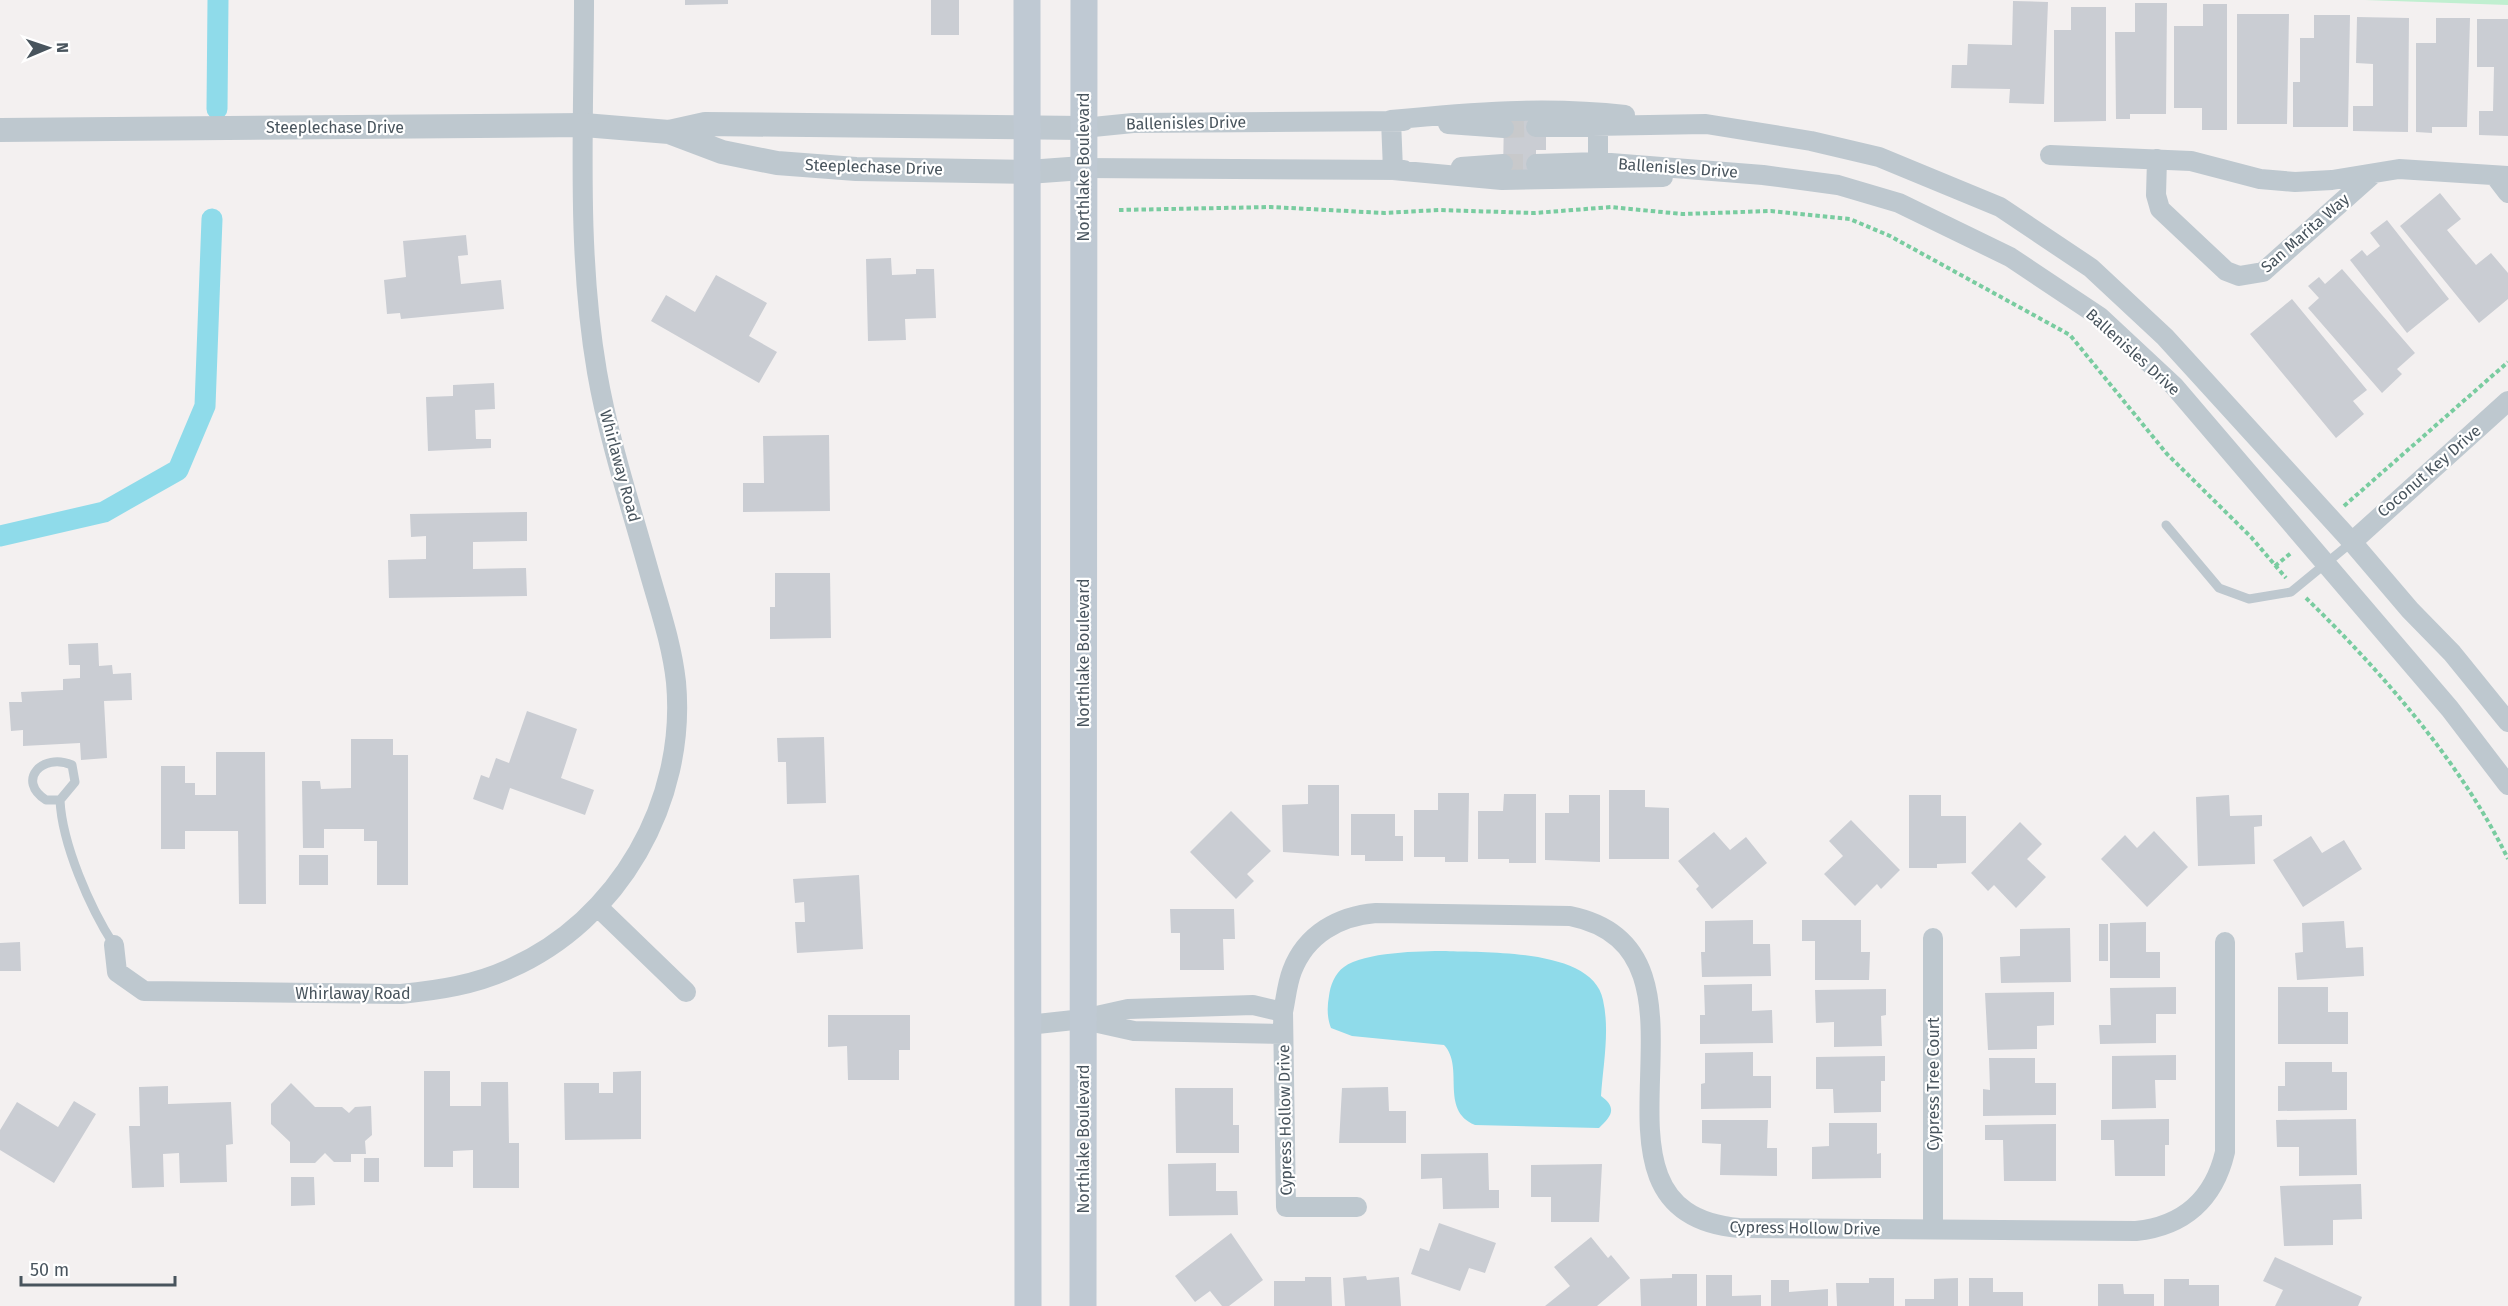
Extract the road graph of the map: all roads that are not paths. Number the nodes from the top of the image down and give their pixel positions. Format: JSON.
{"nodes":[{"id":1,"x":584,"y":0,"type":"edge"},
{"id":2,"x":1027,"y":0,"type":"edge"},
{"id":3,"x":1084,"y":0,"type":"edge"},
{"id":4,"x":1391,"y":120,"type":"junction"},
{"id":5,"x":1706,"y":124,"type":"junction"},
{"id":6,"x":584,"y":125,"type":"junction"},
{"id":7,"x":1598,"y":126,"type":"junction"},
{"id":8,"x":1536,"y":127,"type":"tunnel mouth"},
{"id":9,"x":1083,"y":128,"type":"junction"},
{"id":10,"x":1504,"y":128,"type":"tunnel mouth"},
{"id":11,"x":1028,"y":129,"type":"junction"},
{"id":12,"x":0,"y":130,"type":"edge"},
{"id":13,"x":669,"y":132,"type":"junction"},
{"id":14,"x":2050,"y":155,"type":"dead end"},
{"id":15,"x":2157,"y":159,"type":"junction"},
{"id":16,"x":1598,"y":162,"type":"junction"},
{"id":17,"x":1503,"y":164,"type":"tunnel mouth"},
{"id":18,"x":1536,"y":164,"type":"tunnel mouth"},
{"id":19,"x":1083,"y":168,"type":"junction"},
{"id":20,"x":1393,"y":170,"type":"junction"},
{"id":21,"x":1716,"y":171,"type":"junction"},
{"id":22,"x":1028,"y":172,"type":"junction"},
{"id":23,"x":2374,"y":173,"type":"junction"},
{"id":24,"x":2502,"y":176,"type":"edge"},
{"id":25,"x":2508,"y":193,"type":"edge"},
{"id":26,"x":2508,"y":401,"type":"edge"},
{"id":27,"x":2166,"y":525,"type":"dead end"},
{"id":28,"x":2352,"y":542,"type":"junction"},
{"id":29,"x":2325,"y":564,"type":"junction"},
{"id":30,"x":2508,"y":722,"type":"edge"},
{"id":31,"x":2508,"y":785,"type":"edge"},
{"id":32,"x":60,"y":800,"type":"junction"},
{"id":33,"x":598,"y":907,"type":"junction"},
{"id":34,"x":1933,"y":938,"type":"dead end"},
{"id":35,"x":2226,"y":942,"type":"dead end"},
{"id":36,"x":114,"y":945,"type":"joint"},
{"id":37,"x":686,"y":992,"type":"dead end"},
{"id":38,"x":1283,"y":1012,"type":"junction"},
{"id":39,"x":1083,"y":1019,"type":"junction"},
{"id":40,"x":1028,"y":1025,"type":"junction"},
{"id":41,"x":1284,"y":1034,"type":"junction"},
{"id":42,"x":1357,"y":1207,"type":"dead end"},
{"id":43,"x":1933,"y":1229,"type":"junction"},
{"id":44,"x":1028,"y":1306,"type":"edge"},
{"id":45,"x":1083,"y":1306,"type":"edge"}],
"edges":[{"from":1,"to":6,"type":"street","name":"Whirlaway Road"},
{"from":2,"to":11,"type":"main road"},
{"from":3,"to":9,"type":"main road","name":"Northlake Boulevard"},
{"from":4,"to":5,"type":"street"},
{"from":4,"to":9,"type":"street","name":"Ballenisles Drive"},
{"from":4,"to":10,"type":"street","name":"Ballenisles Drive"},
{"from":4,"to":20,"type":"street"},
{"from":5,"to":7,"type":"street","name":"Ballenisles Drive"},
{"from":5,"to":28,"type":"street","name":"Ballenisles Drive"},
{"from":6,"to":12,"type":"street","name":"Steeplechase Drive"},
{"from":6,"to":13,"type":"street","name":"Steeplechase Drive"},
{"from":6,"to":33,"type":"street","name":"Whirlaway Road"},
{"from":7,"to":8,"type":"street","name":"Ballenisles Drive"},
{"from":7,"to":16,"type":"street"},
{"from":9,"to":11,"type":"street","name":"Steeplechase Drive"},
{"from":9,"to":19,"type":"main road","name":"Northlake Boulevard"},
{"from":11,"to":13,"type":"street","name":"Steeplechase Drive"},
{"from":11,"to":22,"type":"main road"},
{"from":13,"to":22,"type":"street","name":"Steeplechase Drive"},
{"from":14,"to":15,"type":"street"},
{"from":15,"to":23,"type":"street"},
{"from":15,"to":23,"type":"street","name":"San Marita Way"},
{"from":16,"to":18,"type":"street","name":"Ballenisles Drive"},
{"from":16,"to":21,"type":"street","name":"Ballenisles Drive"},
{"from":17,"to":20,"type":"street"},
{"from":19,"to":20,"type":"street"},
{"from":19,"to":22,"type":"street","name":"Steeplechase Drive"},
{"from":19,"to":39,"type":"main road","name":"Northlake Boulevard"},
{"from":20,"to":21,"type":"street"},
{"from":21,"to":29,"type":"street","name":"Ballenisles Drive"},
{"from":22,"to":40,"type":"main road"},
{"from":23,"to":24,"type":"street"},
{"from":24,"to":25,"type":"street"},
{"from":26,"to":28,"type":"street","name":"Coconut Key Drive"},
{"from":27,"to":29,"type":"lane"},
{"from":28,"to":29,"type":"lane"},
{"from":28,"to":30,"type":"street","name":"Ballenisles Drive"},
{"from":29,"to":31,"type":"street","name":"Ballenisles Drive"},
{"from":32,"to":32,"type":"lane"},
{"from":32,"to":36,"type":"lane"},
{"from":33,"to":36,"type":"street","name":"Whirlaway Road"},
{"from":33,"to":37,"type":"street"},
{"from":34,"to":43,"type":"street","name":"Cypress Tree Court"},
{"from":35,"to":43,"type":"street","name":"Cypress Hollow Drive"},
{"from":38,"to":39,"type":"street","name":"Cypress Hollow Drive"},
{"from":38,"to":41,"type":"street","name":"Cypress Hollow Drive"},
{"from":38,"to":43,"type":"street","name":"Cypress Hollow Drive"},
{"from":39,"to":40,"type":"street","name":"Cypress Hollow Drive"},
{"from":39,"to":41,"type":"street","name":"Cypress Hollow Drive"},
{"from":39,"to":45,"type":"main road","name":"Northlake Boulevard"},
{"from":40,"to":44,"type":"main road"},
{"from":41,"to":42,"type":"street","name":"Cypress Hollow Drive"}]}
